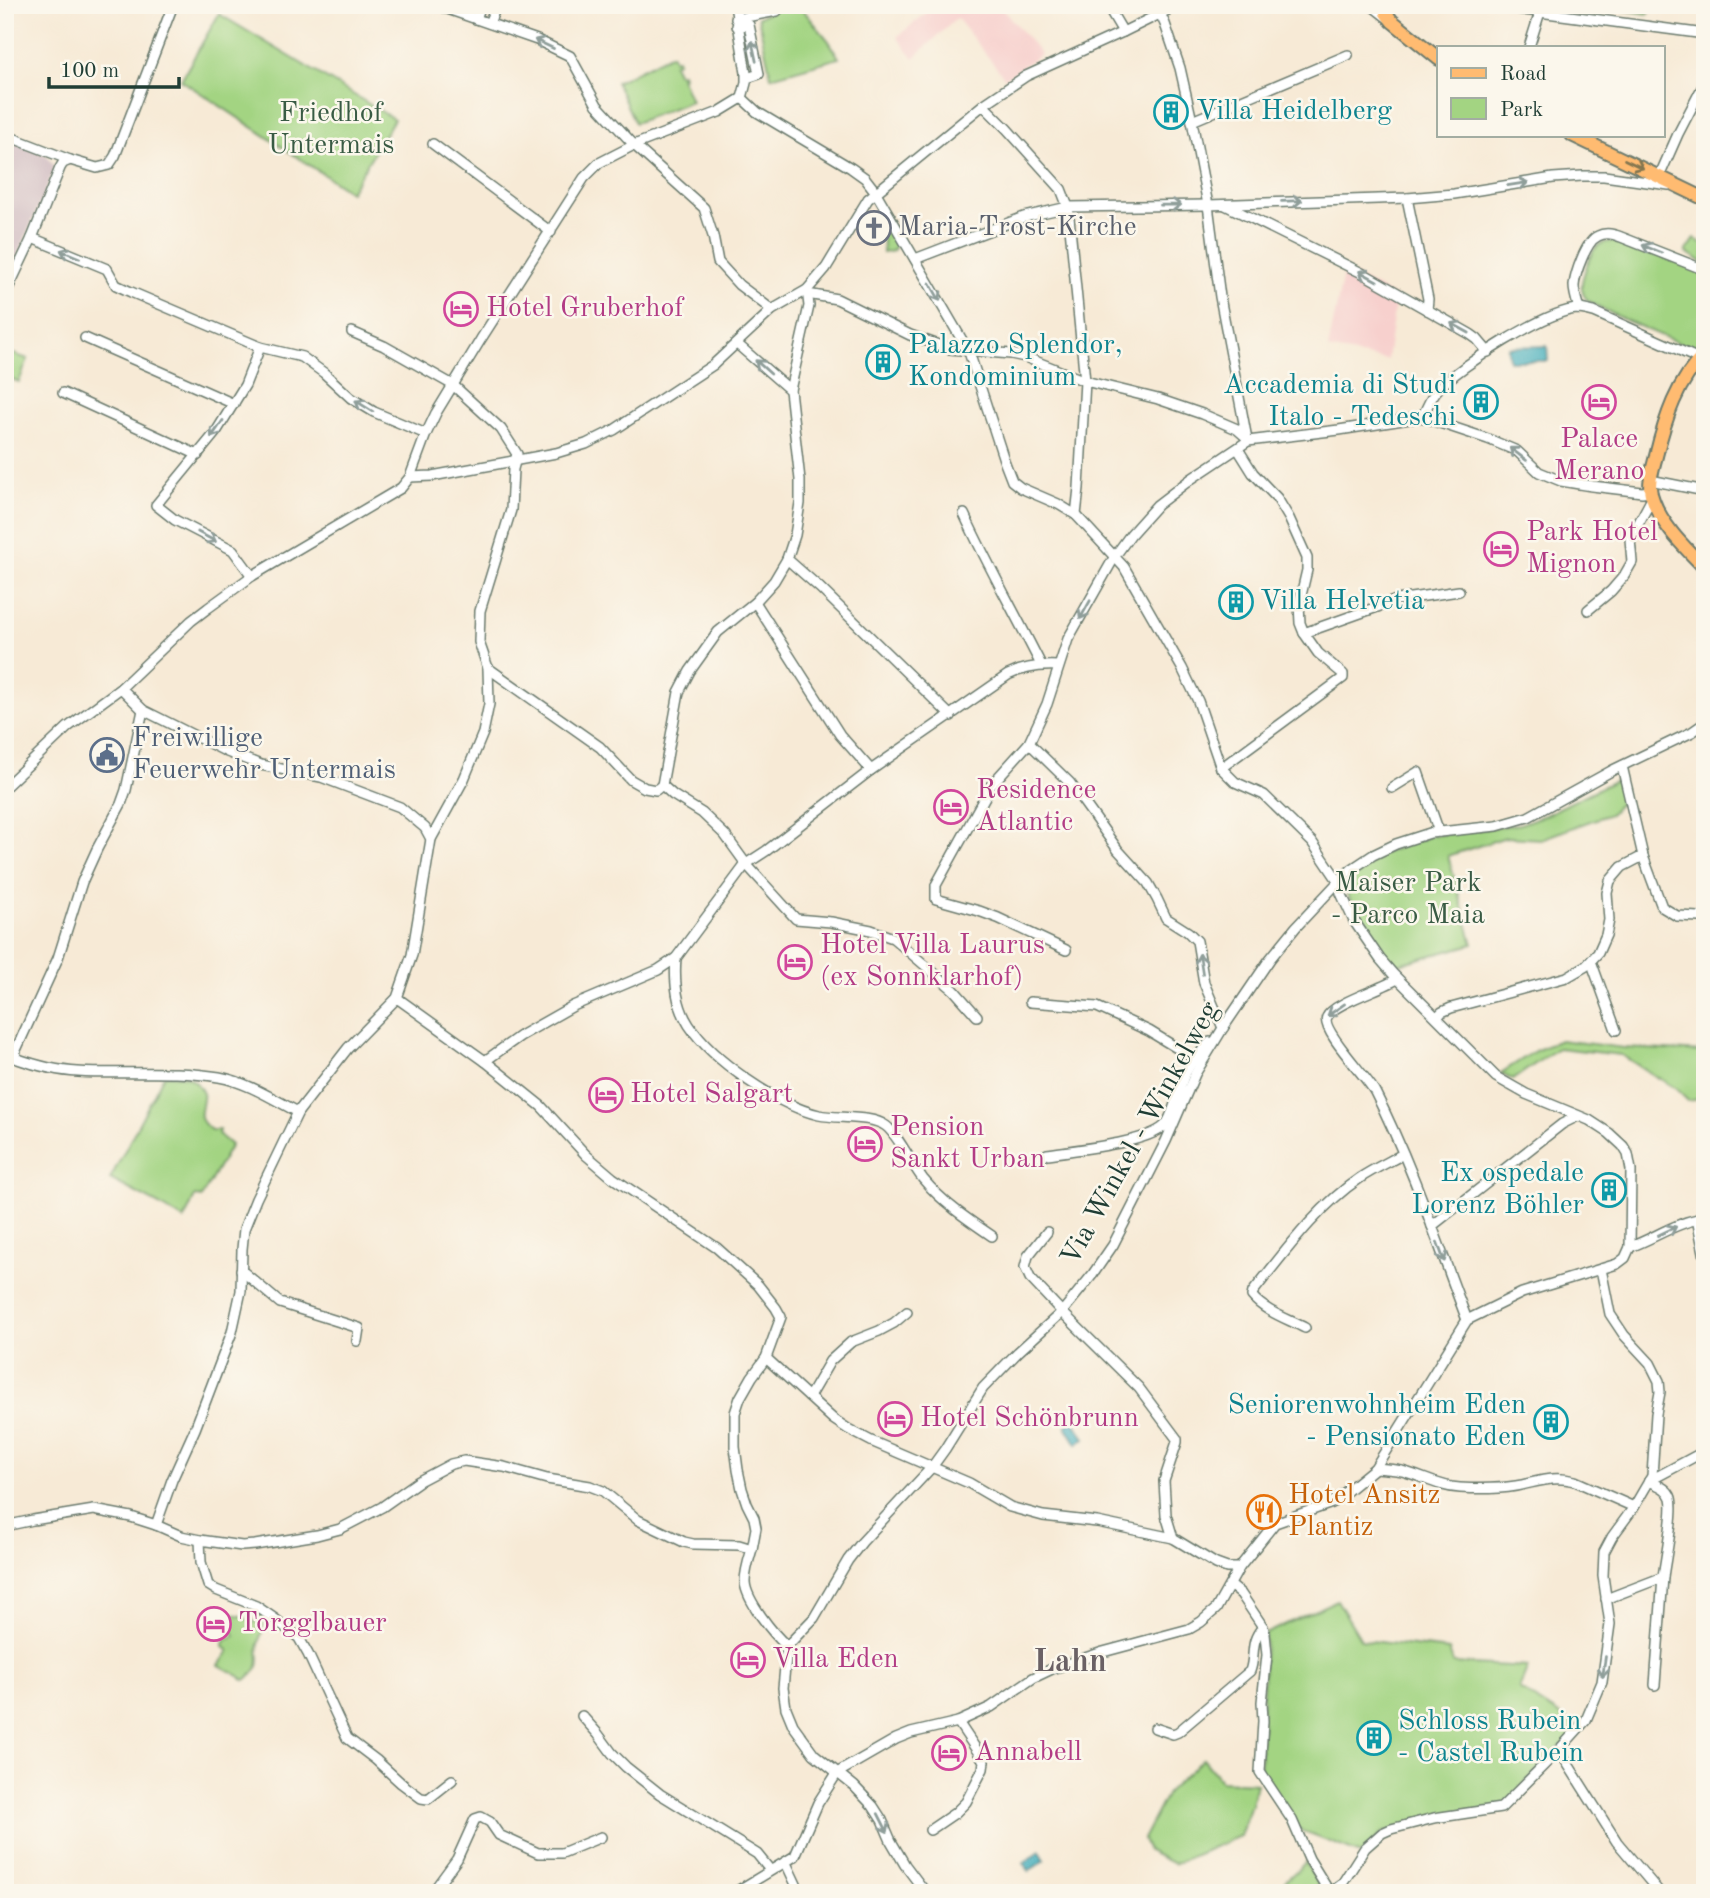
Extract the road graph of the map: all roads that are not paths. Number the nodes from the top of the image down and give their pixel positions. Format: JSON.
{"nodes":[{"id":1,"x":173,"y":5,"type":"edge"},
{"id":2,"x":436,"y":5,"type":"edge"},
{"id":3,"x":481,"y":5,"type":"edge"},
{"id":4,"x":506,"y":5,"type":"edge"},
{"id":5,"x":733,"y":5,"type":"edge"},
{"id":6,"x":782,"y":5,"type":"edge"},
{"id":7,"x":1107,"y":5,"type":"edge"},
{"id":8,"x":1370,"y":5,"type":"edge"},
{"id":9,"x":1386,"y":5,"type":"edge"},
{"id":10,"x":1487,"y":5,"type":"edge"},
{"id":11,"x":1175,"y":7,"type":"edge"},
{"id":12,"x":1540,"y":12,"type":"junction"},
{"id":13,"x":1156,"y":13,"type":"edge"},
{"id":14,"x":476,"y":19,"type":"junction"},
{"id":15,"x":1392,"y":21,"type":"junction"},
{"id":16,"x":489,"y":23,"type":"junction"},
{"id":17,"x":737,"y":23,"type":"junction"},
{"id":18,"x":1123,"y":32,"type":"junction"},
{"id":19,"x":1705,"y":34,"type":"edge"},
{"id":20,"x":1528,"y":46,"type":"edge"},
{"id":21,"x":1348,"y":55,"type":"dead end"},
{"id":22,"x":1437,"y":57,"type":"edge"},
{"id":23,"x":1705,"y":82,"type":"edge"},
{"id":24,"x":742,"y":98,"type":"junction"},
{"id":25,"x":983,"y":105,"type":"junction"},
{"id":26,"x":1192,"y":121,"type":"junction"},
{"id":27,"x":5,"y":135,"type":"edge"},
{"id":28,"x":1574,"y":136,"type":"edge"},
{"id":29,"x":433,"y":144,"type":"dead end"},
{"id":30,"x":635,"y":145,"type":"junction"},
{"id":31,"x":69,"y":160,"type":"junction"},
{"id":32,"x":1659,"y":177,"type":"junction"},
{"id":33,"x":1677,"y":186,"type":"junction"},
{"id":34,"x":876,"y":191,"type":"junction"},
{"id":35,"x":1407,"y":198,"type":"junction"},
{"id":36,"x":1705,"y":199,"type":"edge"},
{"id":37,"x":1223,"y":204,"type":"junction"},
{"id":38,"x":1208,"y":205,"type":"junction"},
{"id":39,"x":1068,"y":207,"type":"junction"},
{"id":40,"x":551,"y":232,"type":"junction"},
{"id":41,"x":32,"y":238,"type":"junction"},
{"id":42,"x":915,"y":259,"type":"junction"},
{"id":43,"x":1705,"y":270,"type":"edge"},
{"id":44,"x":807,"y":292,"type":"junction"},
{"id":45,"x":5,"y":295,"type":"edge"},
{"id":46,"x":1579,"y":309,"type":"junction"},
{"id":47,"x":772,"y":310,"type":"junction"},
{"id":48,"x":1427,"y":310,"type":"junction"},
{"id":49,"x":352,"y":332,"type":"dead end"},
{"id":50,"x":85,"y":338,"type":"dead end"},
{"id":51,"x":737,"y":344,"type":"junction"},
{"id":52,"x":260,"y":347,"type":"junction"},
{"id":53,"x":969,"y":352,"type":"junction"},
{"id":54,"x":1488,"y":352,"type":"junction"},
{"id":55,"x":1702,"y":357,"type":"edge"},
{"id":56,"x":1085,"y":381,"type":"junction"},
{"id":57,"x":453,"y":385,"type":"junction"},
{"id":58,"x":789,"y":390,"type":"junction"},
{"id":59,"x":62,"y":393,"type":"dead end"},
{"id":60,"x":234,"y":404,"type":"junction"},
{"id":61,"x":1422,"y":417,"type":"junction"},
{"id":62,"x":426,"y":434,"type":"junction"},
{"id":63,"x":1248,"y":441,"type":"junction"},
{"id":64,"x":1238,"y":449,"type":"junction"},
{"id":65,"x":198,"y":455,"type":"junction"},
{"id":66,"x":516,"y":461,"type":"junction"},
{"id":67,"x":410,"y":477,"type":"junction"},
{"id":68,"x":1651,"y":490,"type":"junction"},
{"id":69,"x":1705,"y":491,"type":"edge"},
{"id":70,"x":964,"y":514,"type":"dead end"},
{"id":71,"x":1076,"y":515,"type":"junction"},
{"id":72,"x":1115,"y":556,"type":"junction"},
{"id":73,"x":788,"y":559,"type":"junction"},
{"id":74,"x":1705,"y":568,"type":"edge"},
{"id":75,"x":252,"y":576,"type":"junction"},
{"id":76,"x":1459,"y":591,"type":"dead end"},
{"id":77,"x":755,"y":602,"type":"junction"},
{"id":78,"x":1588,"y":610,"type":"dead end"},
{"id":79,"x":1304,"y":633,"type":"junction"},
{"id":80,"x":1041,"y":666,"type":"junction"},
{"id":81,"x":1058,"y":666,"type":"junction"},
{"id":82,"x":488,"y":668,"type":"junction"},
{"id":83,"x":121,"y":688,"type":"junction"},
{"id":84,"x":143,"y":710,"type":"junction"},
{"id":85,"x":951,"y":716,"type":"junction"},
{"id":86,"x":1705,"y":723,"type":"edge"},
{"id":87,"x":1029,"y":743,"type":"junction"},
{"id":88,"x":1622,"y":766,"type":"junction"},
{"id":89,"x":1221,"y":768,"type":"junction"},
{"id":90,"x":871,"y":770,"type":"junction"},
{"id":91,"x":662,"y":785,"type":"junction"},
{"id":92,"x":5,"y":787,"type":"edge"},
{"id":93,"x":1392,"y":788,"type":"dead end"},
{"id":94,"x":1439,"y":832,"type":"junction"},
{"id":95,"x":431,"y":839,"type":"junction"},
{"id":96,"x":1643,"y":856,"type":"junction"},
{"id":97,"x":746,"y":864,"type":"junction"},
{"id":98,"x":1339,"y":882,"type":"junction"},
{"id":99,"x":1700,"y":917,"type":"dead end"},
{"id":100,"x":1066,"y":950,"type":"dead end"},
{"id":101,"x":676,"y":958,"type":"junction"},
{"id":102,"x":1591,"y":961,"type":"junction"},
{"id":103,"x":1396,"y":979,"type":"junction"},
{"id":104,"x":397,"y":998,"type":"junction"},
{"id":105,"x":1030,"y":1002,"type":"dead end"},
{"id":106,"x":977,"y":1016,"type":"dead end"},
{"id":107,"x":1437,"y":1017,"type":"junction"},
{"id":108,"x":1223,"y":1028,"type":"junction"},
{"id":109,"x":1616,"y":1030,"type":"dead end"},
{"id":110,"x":1218,"y":1037,"type":"junction"},
{"id":111,"x":1195,"y":1059,"type":"junction"},
{"id":112,"x":485,"y":1061,"type":"junction"},
{"id":113,"x":298,"y":1112,"type":"junction"},
{"id":114,"x":1578,"y":1116,"type":"junction"},
{"id":115,"x":1403,"y":1154,"type":"junction"},
{"id":116,"x":1041,"y":1157,"type":"dead end"},
{"id":117,"x":1701,"y":1219,"type":"edge"},
{"id":118,"x":1432,"y":1226,"type":"junction"},
{"id":119,"x":1047,"y":1232,"type":"dead end"},
{"id":120,"x":992,"y":1236,"type":"dead end"},
{"id":121,"x":1630,"y":1247,"type":"junction"},
{"id":122,"x":1705,"y":1257,"type":"edge"},
{"id":123,"x":1601,"y":1269,"type":"junction"},
{"id":124,"x":241,"y":1270,"type":"junction"},
{"id":125,"x":907,"y":1312,"type":"dead end"},
{"id":126,"x":1062,"y":1312,"type":"junction"},
{"id":127,"x":1466,"y":1321,"type":"junction"},
{"id":128,"x":1305,"y":1328,"type":"dead end"},
{"id":129,"x":357,"y":1341,"type":"dead end"},
{"id":130,"x":766,"y":1358,"type":"junction"},
{"id":131,"x":809,"y":1396,"type":"junction"},
{"id":132,"x":1705,"y":1451,"type":"edge"},
{"id":133,"x":932,"y":1467,"type":"junction"},
{"id":134,"x":1375,"y":1468,"type":"junction"},
{"id":135,"x":1649,"y":1481,"type":"junction"},
{"id":136,"x":1634,"y":1507,"type":"junction"},
{"id":137,"x":156,"y":1525,"type":"junction"},
{"id":138,"x":5,"y":1527,"type":"edge"},
{"id":139,"x":1173,"y":1538,"type":"junction"},
{"id":140,"x":200,"y":1541,"type":"junction"},
{"id":141,"x":752,"y":1549,"type":"junction"},
{"id":142,"x":1239,"y":1568,"type":"junction"},
{"id":143,"x":1663,"y":1577,"type":"junction"},
{"id":144,"x":1230,"y":1585,"type":"junction"},
{"id":145,"x":1606,"y":1599,"type":"junction"},
{"id":146,"x":1263,"y":1627,"type":"junction"},
{"id":147,"x":787,"y":1646,"type":"junction"},
{"id":148,"x":1655,"y":1685,"type":"dead end"},
{"id":149,"x":582,"y":1716,"type":"dead end"},
{"id":150,"x":958,"y":1722,"type":"junction"},
{"id":151,"x":1155,"y":1728,"type":"dead end"},
{"id":152,"x":1559,"y":1750,"type":"junction"},
{"id":153,"x":837,"y":1773,"type":"junction"},
{"id":154,"x":452,"y":1780,"type":"dead end"},
{"id":155,"x":930,"y":1830,"type":"dead end"},
{"id":156,"x":601,"y":1837,"type":"dead end"},
{"id":157,"x":786,"y":1863,"type":"junction"},
{"id":158,"x":770,"y":1870,"type":"junction"},
{"id":159,"x":432,"y":1893,"type":"edge"},
{"id":160,"x":734,"y":1893,"type":"edge"},
{"id":161,"x":800,"y":1893,"type":"edge"},
{"id":162,"x":926,"y":1893,"type":"edge"},
{"id":163,"x":1188,"y":1893,"type":"edge"},
{"id":164,"x":1214,"y":1893,"type":"edge"},
{"id":165,"x":1660,"y":1893,"type":"edge"}],
"edges":[{"from":1,"to":31,"type":"street"},
{"from":2,"to":14,"type":"street"},
{"from":3,"to":14,"type":"street"},
{"from":4,"to":16,"type":"street"},
{"from":5,"to":17,"type":"street"},
{"from":6,"to":17,"type":"street"},
{"from":7,"to":18,"type":"street"},
{"from":8,"to":15,"type":"street"},
{"from":9,"to":15,"type":"main road"},
{"from":10,"to":12,"type":"street"},
{"from":11,"to":13,"type":"street"},
{"from":12,"to":19,"type":"street"},
{"from":12,"to":20,"type":"street"},
{"from":13,"to":18,"type":"street"},
{"from":13,"to":26,"type":"street"},
{"from":14,"to":16,"type":"street"},
{"from":15,"to":22,"type":"main road"},
{"from":30,"to":16,"type":"street","one_way":true},
{"from":17,"to":24,"type":"street"},
{"from":18,"to":25,"type":"street"},
{"from":21,"to":26,"type":"street"},
{"from":23,"to":32,"type":"street"},
{"from":24,"to":30,"type":"street"},
{"from":24,"to":34,"type":"street"},
{"from":25,"to":34,"type":"street"},
{"from":25,"to":39,"type":"street"},
{"from":26,"to":38,"type":"street"},
{"from":27,"to":31,"type":"street"},
{"from":28,"to":32,"type":"main road","one_way":true},
{"from":29,"to":40,"type":"street"},
{"from":30,"to":40,"type":"street"},
{"from":30,"to":47,"type":"street"},
{"from":31,"to":41,"type":"street"},
{"from":32,"to":33,"type":"main road"},
{"from":35,"to":33,"type":"street","one_way":true},
{"from":33,"to":36,"type":"main road"},
{"from":34,"to":42,"type":"street"},
{"from":34,"to":44,"type":"street"},
{"from":37,"to":35,"type":"street","one_way":true},
{"from":35,"to":48,"type":"street"},
{"from":37,"to":38,"type":"street"},
{"from":48,"to":37,"type":"street","one_way":true},
{"from":39,"to":38,"type":"street","one_way":true},
{"from":38,"to":63,"type":"street"},
{"from":39,"to":42,"type":"street"},
{"from":39,"to":56,"type":"street"},
{"from":40,"to":57,"type":"street"},
{"from":41,"to":45,"type":"street"},
{"from":52,"to":41,"type":"street","one_way":true},
{"from":42,"to":53,"type":"street","one_way":true},
{"from":43,"to":46,"type":"street","one_way":true},
{"from":44,"to":47,"type":"street"},
{"from":44,"to":53,"type":"street"},
{"from":44,"to":58,"type":"street"},
{"from":46,"to":54,"type":"street"},
{"from":46,"to":55,"type":"street"},
{"from":47,"to":51,"type":"street"},
{"from":54,"to":48,"type":"street","one_way":true},
{"from":49,"to":57,"type":"street"},
{"from":50,"to":60,"type":"street"},
{"from":58,"to":51,"type":"street","one_way":true},
{"from":51,"to":66,"type":"street"},
{"from":52,"to":60,"type":"street"},
{"from":62,"to":52,"type":"street","one_way":true},
{"from":53,"to":56,"type":"street"},
{"from":53,"to":71,"type":"street"},
{"from":54,"to":61,"type":"street"},
{"from":55,"to":68,"type":"main road"},
{"from":56,"to":63,"type":"street"},
{"from":56,"to":71,"type":"street"},
{"from":57,"to":62,"type":"street"},
{"from":57,"to":66,"type":"street"},
{"from":58,"to":73,"type":"street"},
{"from":59,"to":65,"type":"street"},
{"from":60,"to":65,"type":"street","one_way":true},
{"from":61,"to":63,"type":"street"},
{"from":68,"to":61,"type":"street","one_way":true},
{"from":62,"to":67,"type":"street"},
{"from":63,"to":64,"type":"street"},
{"from":64,"to":72,"type":"street"},
{"from":64,"to":79,"type":"street"},
{"from":65,"to":75,"type":"street","one_way":true},
{"from":66,"to":67,"type":"street"},
{"from":66,"to":82,"type":"street"},
{"from":67,"to":75,"type":"street"},
{"from":68,"to":69,"type":"street"},
{"from":68,"to":74,"type":"main road"},
{"from":68,"to":78,"type":"street"},
{"from":70,"to":80,"type":"street"},
{"from":71,"to":72,"type":"street"},
{"from":72,"to":81,"type":"street","one_way":true},
{"from":72,"to":89,"type":"street"},
{"from":73,"to":77,"type":"street"},
{"from":73,"to":85,"type":"street"},
{"from":75,"to":83,"type":"street"},
{"from":76,"to":79,"type":"street"},
{"from":77,"to":90,"type":"street"},
{"from":77,"to":91,"type":"street"},
{"from":79,"to":89,"type":"street"},
{"from":80,"to":81,"type":"street"},
{"from":80,"to":85,"type":"street"},
{"from":81,"to":87,"type":"street"},
{"from":82,"to":91,"type":"street"},
{"from":82,"to":95,"type":"street"},
{"from":83,"to":84,"type":"street"},
{"from":83,"to":92,"type":"street"},
{"from":84,"to":95,"type":"street"},
{"from":84,"to":113,"type":"street"},
{"from":85,"to":90,"type":"street"},
{"from":86,"to":88,"type":"street","name":"Via Winkel - Winkelweg"},
{"from":87,"to":100,"type":"street"},
{"from":108,"to":87,"type":"street","one_way":true},
{"from":88,"to":94,"type":"street","name":"Via Winkel - Winkelweg"},
{"from":88,"to":96,"type":"street"},
{"from":89,"to":98,"type":"street"},
{"from":90,"to":97,"type":"street"},
{"from":91,"to":97,"type":"street"},
{"from":93,"to":94,"type":"street"},
{"from":94,"to":98,"type":"street","name":"Via Winkel - Winkelweg"},
{"from":95,"to":104,"type":"street"},
{"from":96,"to":99,"type":"street"},
{"from":96,"to":102,"type":"street"},
{"from":97,"to":101,"type":"street"},
{"from":97,"to":106,"type":"street"},
{"from":98,"to":103,"type":"street"},
{"from":98,"to":108,"type":"street","name":"Via Winkel - Winkelweg"},
{"from":101,"to":112,"type":"street"},
{"from":101,"to":120,"type":"street"},
{"from":102,"to":107,"type":"street"},
{"from":102,"to":109,"type":"street"},
{"from":103,"to":107,"type":"street"},
{"from":103,"to":115,"type":"street","one_way":true},
{"from":104,"to":112,"type":"street"},
{"from":104,"to":113,"type":"street"},
{"from":105,"to":111,"type":"street"},
{"from":107,"to":114,"type":"street"},
{"from":108,"to":110,"type":"street","name":"Via Winkel - Winkelweg"},
{"from":110,"to":111,"type":"street"},
{"from":110,"to":126,"type":"street","name":"Via Winkel - Winkelweg"},
{"from":111,"to":116,"type":"street"},
{"from":112,"to":130,"type":"street"},
{"from":113,"to":124,"type":"street"},
{"from":114,"to":118,"type":"street"},
{"from":114,"to":121,"type":"street"},
{"from":115,"to":118,"type":"street"},
{"from":115,"to":128,"type":"street"},
{"from":121,"to":117,"type":"street","one_way":true},
{"from":117,"to":122,"type":"street"},
{"from":118,"to":127,"type":"street","one_way":true},
{"from":119,"to":126,"type":"street","name":"Via Winkel - Winkelweg"},
{"from":121,"to":123,"type":"street"},
{"from":123,"to":127,"type":"street"},
{"from":123,"to":135,"type":"street"},
{"from":124,"to":129,"type":"street"},
{"from":124,"to":137,"type":"street"},
{"from":125,"to":131,"type":"street"},
{"from":126,"to":133,"type":"street","name":"Via Winkel - Winkelweg"},
{"from":126,"to":139,"type":"street"},
{"from":127,"to":134,"type":"street"},
{"from":130,"to":131,"type":"street"},
{"from":130,"to":141,"type":"street"},
{"from":131,"to":133,"type":"street"},
{"from":132,"to":135,"type":"street"},
{"from":133,"to":139,"type":"street"},
{"from":133,"to":147,"type":"street","name":"Via Winkel - Winkelweg"},
{"from":134,"to":136,"type":"street"},
{"from":134,"to":142,"type":"street"},
{"from":135,"to":136,"type":"street"},
{"from":135,"to":143,"type":"street"},
{"from":136,"to":145,"type":"street"},
{"from":137,"to":138,"type":"street"},
{"from":137,"to":140,"type":"street"},
{"from":139,"to":142,"type":"street"},
{"from":140,"to":141,"type":"street"},
{"from":140,"to":154,"type":"street"},
{"from":141,"to":147,"type":"street"},
{"from":142,"to":144,"type":"street"},
{"from":143,"to":145,"type":"street"},
{"from":143,"to":148,"type":"street"},
{"from":144,"to":146,"type":"street"},
{"from":144,"to":150,"type":"street"},
{"from":145,"to":152,"type":"street","one_way":true},
{"from":146,"to":151,"type":"street"},
{"from":146,"to":152,"type":"street"},
{"from":147,"to":153,"type":"street"},
{"from":149,"to":158,"type":"street"},
{"from":150,"to":153,"type":"street"},
{"from":150,"to":155,"type":"street"},
{"from":152,"to":165,"type":"street"},
{"from":153,"to":157,"type":"street"},
{"from":153,"to":162,"type":"street","one_way":true},
{"from":156,"to":159,"type":"street"},
{"from":157,"to":158,"type":"street"},
{"from":157,"to":161,"type":"street"},
{"from":158,"to":160,"type":"street"},
{"from":163,"to":164,"type":"street"}]}
